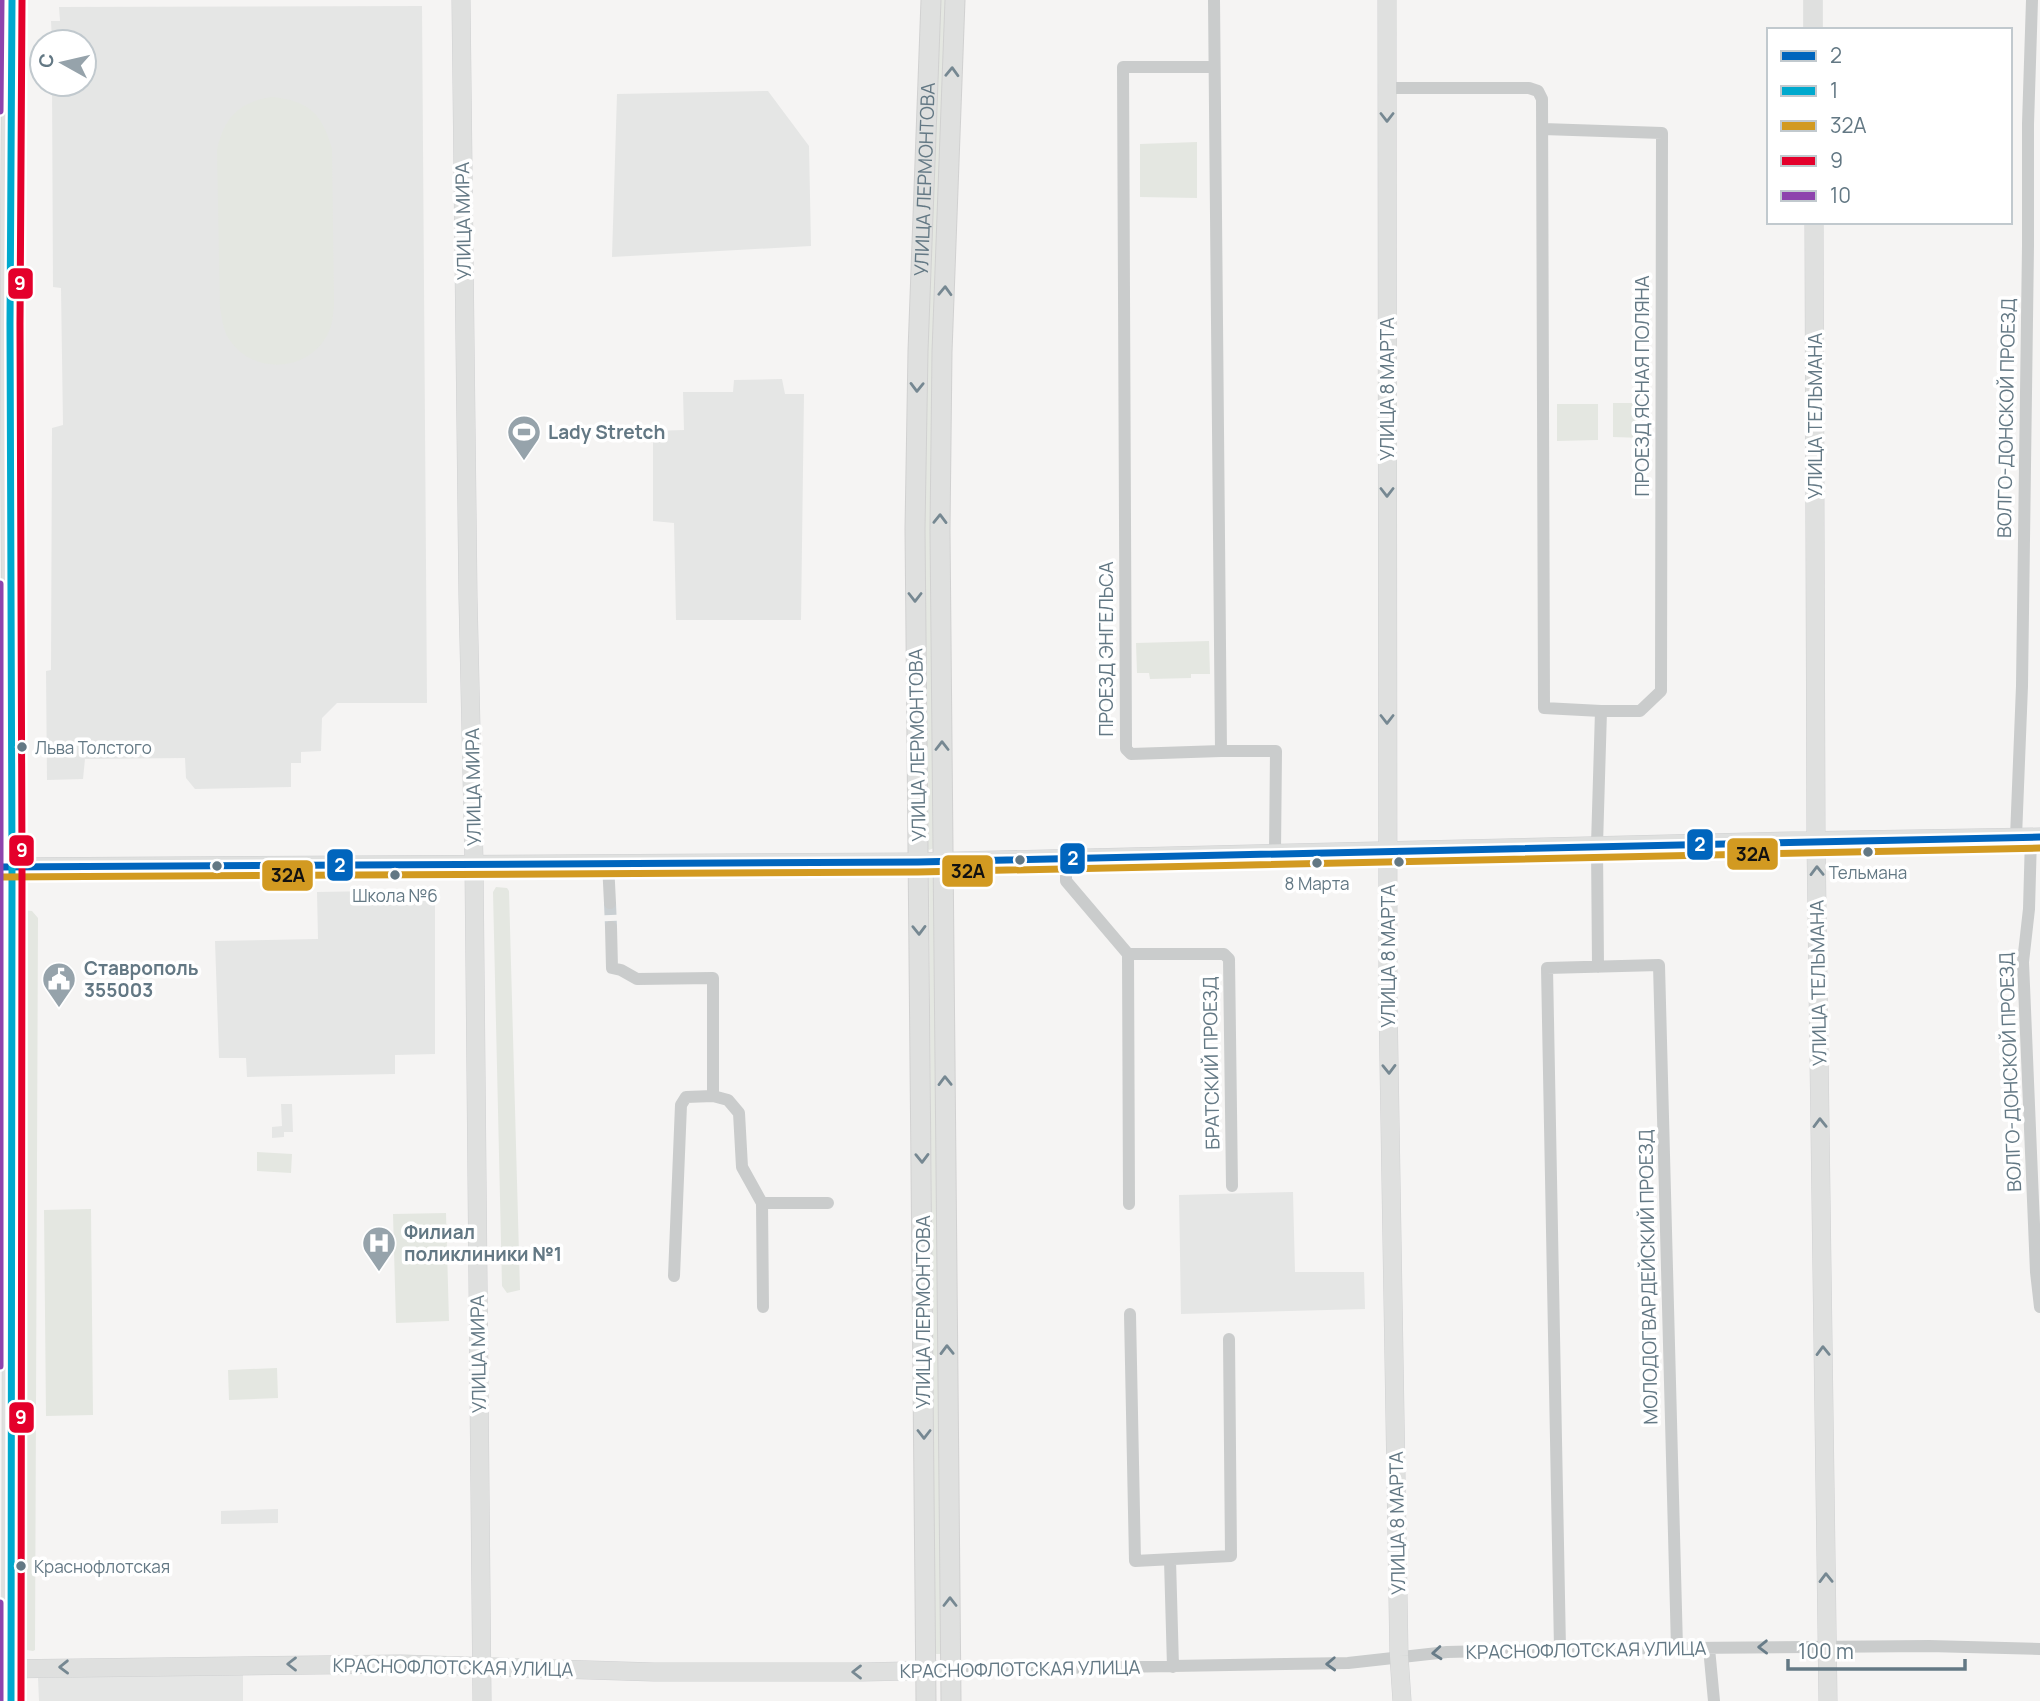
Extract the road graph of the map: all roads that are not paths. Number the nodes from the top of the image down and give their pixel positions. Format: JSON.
{"nodes":[{"id":1,"x":12,"y":0,"type":"edge"},
{"id":2,"x":460,"y":0,"type":"edge"},
{"id":3,"x":931,"y":0,"type":"edge"},
{"id":4,"x":955,"y":0,"type":"edge"},
{"id":5,"x":1214,"y":0,"type":"edge"},
{"id":6,"x":1387,"y":0,"type":"edge"},
{"id":7,"x":1813,"y":0,"type":"edge"},
{"id":8,"x":2032,"y":0,"type":"edge"},
{"id":9,"x":1813,"y":28,"type":"edge"},
{"id":10,"x":1214,"y":66,"type":"junction"},
{"id":11,"x":1387,"y":88,"type":"junction"},
{"id":12,"x":1543,"y":129,"type":"junction"},
{"id":13,"x":1814,"y":224,"type":"edge"},
{"id":14,"x":1601,"y":711,"type":"junction"},
{"id":15,"x":1221,"y":751,"type":"junction"},
{"id":16,"x":2029,"y":837,"type":"edge"},
{"id":17,"x":1816,"y":840,"type":"junction"},
{"id":18,"x":1597,"y":845,"type":"junction"},
{"id":19,"x":1388,"y":850,"type":"junction"},
{"id":20,"x":1275,"y":853,"type":"junction"},
{"id":21,"x":1066,"y":857,"type":"junction"},
{"id":22,"x":918,"y":862,"type":"junction"},
{"id":23,"x":943,"y":862,"type":"junction"},
{"id":24,"x":608,"y":863,"type":"junction"},
{"id":25,"x":474,"y":864,"type":"junction"},
{"id":26,"x":6,"y":867,"type":"edge"},
{"id":27,"x":610,"y":903,"type":"tunnel mouth"},
{"id":28,"x":611,"y":927,"type":"tunnel mouth"},
{"id":29,"x":1128,"y":954,"type":"junction"},
{"id":30,"x":1598,"y":967,"type":"junction"},
{"id":31,"x":713,"y":1096,"type":"junction"},
{"id":32,"x":1232,"y":1186,"type":"dead end"},
{"id":33,"x":762,"y":1203,"type":"junction"},
{"id":34,"x":828,"y":1203,"type":"dead end"},
{"id":35,"x":1129,"y":1204,"type":"dead end"},
{"id":36,"x":674,"y":1276,"type":"dead end"},
{"id":37,"x":763,"y":1307,"type":"dead end"},
{"id":38,"x":2040,"y":1307,"type":"edge"},
{"id":39,"x":1130,"y":1314,"type":"dead end"},
{"id":40,"x":1229,"y":1339,"type":"dead end"},
{"id":41,"x":1170,"y":1560,"type":"junction"},
{"id":42,"x":1827,"y":1647,"type":"junction"},
{"id":43,"x":1677,"y":1648,"type":"junction"},
{"id":44,"x":1709,"y":1648,"type":"junction"},
{"id":45,"x":2040,"y":1648,"type":"edge"},
{"id":46,"x":1560,"y":1649,"type":"junction"},
{"id":47,"x":1399,"y":1656,"type":"junction"},
{"id":48,"x":482,"y":1666,"type":"junction"},
{"id":49,"x":1173,"y":1667,"type":"junction"},
{"id":50,"x":5,"y":1668,"type":"edge"},
{"id":51,"x":926,"y":1670,"type":"junction"},
{"id":52,"x":950,"y":1670,"type":"junction"},
{"id":53,"x":11,"y":1701,"type":"edge"},
{"id":54,"x":482,"y":1701,"type":"edge"},
{"id":55,"x":926,"y":1701,"type":"edge"},
{"id":56,"x":951,"y":1701,"type":"edge"},
{"id":57,"x":1402,"y":1701,"type":"edge"},
{"id":58,"x":1714,"y":1701,"type":"edge"},
{"id":59,"x":1828,"y":1701,"type":"edge"}],
"edges":[{"from":1,"to":26,"type":"street"},
{"from":2,"to":25,"type":"street","name":"УЛИЦА МИРА"},
{"from":3,"to":22,"type":"main road","name":"УЛИЦА ЛЕРМОНТОВА","one_way":true},
{"from":23,"to":4,"type":"main road","name":"УЛИЦА ЛЕРМОНТОВА","one_way":true},
{"from":5,"to":10,"type":"street"},
{"from":6,"to":11,"type":"street","name":"УЛИЦА 8 МАРТА"},
{"from":7,"to":9,"type":"street"},
{"from":8,"to":16,"type":"street","name":"ВОЛГО-ДОНСКОЙ ПРОЕЗД"},
{"from":10,"to":15,"type":"street"},
{"from":10,"to":15,"type":"street","name":"ПРОЕЗД ЭНГЕЛЬСА"},
{"from":11,"to":12,"type":"street","name":"ПРОЕЗД ЯСНАЯ ПОЛЯНА"},
{"from":11,"to":19,"type":"street","name":"УЛИЦА 8 МАРТА","one_way":true},
{"from":12,"to":14,"type":"street","name":"ПРОЕЗД ЯСНАЯ ПОЛЯНА"},
{"from":12,"to":14,"type":"street","name":"ПРОЕЗД ЯСНАЯ ПОЛЯНА"},
{"from":13,"to":17,"type":"street","name":"УЛИЦА ТЕЛЬМАНА"},
{"from":14,"to":18,"type":"street"},
{"from":15,"to":20,"type":"street"},
{"from":16,"to":17,"type":"street"},
{"from":16,"to":38,"type":"street","name":"ВОЛГО-ДОНСКОЙ ПРОЕЗД"},
{"from":17,"to":18,"type":"street"},
{"from":42,"to":17,"type":"street","name":"УЛИЦА ТЕЛЬМАНА","one_way":true},
{"from":18,"to":19,"type":"street"},
{"from":18,"to":30,"type":"street"},
{"from":19,"to":20,"type":"street"},
{"from":19,"to":47,"type":"street","name":"УЛИЦА 8 МАРТА","one_way":true},
{"from":20,"to":21,"type":"street"},
{"from":21,"to":23,"type":"street"},
{"from":21,"to":29,"type":"street"},
{"from":22,"to":23,"type":"street"},
{"from":22,"to":24,"type":"street"},
{"from":22,"to":51,"type":"main road","name":"УЛИЦА ЛЕРМОНТОВА","one_way":true},
{"from":52,"to":23,"type":"main road","name":"УЛИЦА ЛЕРМОНТОВА","one_way":true},
{"from":24,"to":25,"type":"street"},
{"from":24,"to":27,"type":"street"},
{"from":25,"to":26,"type":"street"},
{"from":25,"to":48,"type":"street","name":"УЛИЦА МИРА"},
{"from":26,"to":50,"type":"street"},
{"from":28,"to":31,"type":"street"},
{"from":29,"to":32,"type":"street","name":"БРАТСКИЙ ПРОЕЗД"},
{"from":29,"to":35,"type":"street"},
{"from":30,"to":43,"type":"street","name":"МОЛОДОГВАРДЕЙСКИЙ ПРОЕЗД"},
{"from":30,"to":46,"type":"street","name":"МОЛОДОГВАРДЕЙСКИЙ ПРОЕЗД"},
{"from":31,"to":33,"type":"street"},
{"from":31,"to":36,"type":"street"},
{"from":33,"to":34,"type":"street"},
{"from":33,"to":37,"type":"street"},
{"from":39,"to":41,"type":"street"},
{"from":40,"to":41,"type":"street"},
{"from":41,"to":49,"type":"street"},
{"from":42,"to":44,"type":"street","name":"КРАСНОФЛОТСКАЯ УЛИЦА","one_way":true},
{"from":42,"to":45,"type":"street","name":"КРАСНОФЛОТСКАЯ УЛИЦА"},
{"from":42,"to":59,"type":"street","name":"УЛИЦА ТЕЛЬМАНА"},
{"from":43,"to":44,"type":"street","name":"КРАСНОФЛОТСКАЯ УЛИЦА"},
{"from":43,"to":46,"type":"street","name":"КРАСНОФЛОТСКАЯ УЛИЦА"},
{"from":44,"to":58,"type":"street"},
{"from":46,"to":47,"type":"street","name":"КРАСНОФЛОТСКАЯ УЛИЦА","one_way":true},
{"from":47,"to":49,"type":"street","name":"КРАСНОФЛОТСКАЯ УЛИЦА","one_way":true},
{"from":47,"to":57,"type":"street","name":"УЛИЦА 8 МАРТА"},
{"from":48,"to":50,"type":"street","name":"КРАСНОФЛОТСКАЯ УЛИЦА","one_way":true},
{"from":51,"to":48,"type":"street","name":"КРАСНОФЛОТСКАЯ УЛИЦА","one_way":true},
{"from":48,"to":54,"type":"street","name":"УЛИЦА МИРА"},
{"from":49,"to":52,"type":"street","name":"КРАСНОФЛОТСКАЯ УЛИЦА"},
{"from":50,"to":53,"type":"street"},
{"from":51,"to":52,"type":"street","name":"КРАСНОФЛОТСКАЯ УЛИЦА"},
{"from":51,"to":55,"type":"main road","name":"УЛИЦА ЛЕРМОНТОВА"},
{"from":52,"to":56,"type":"main road","name":"УЛИЦА ЛЕРМОНТОВА"}]}
